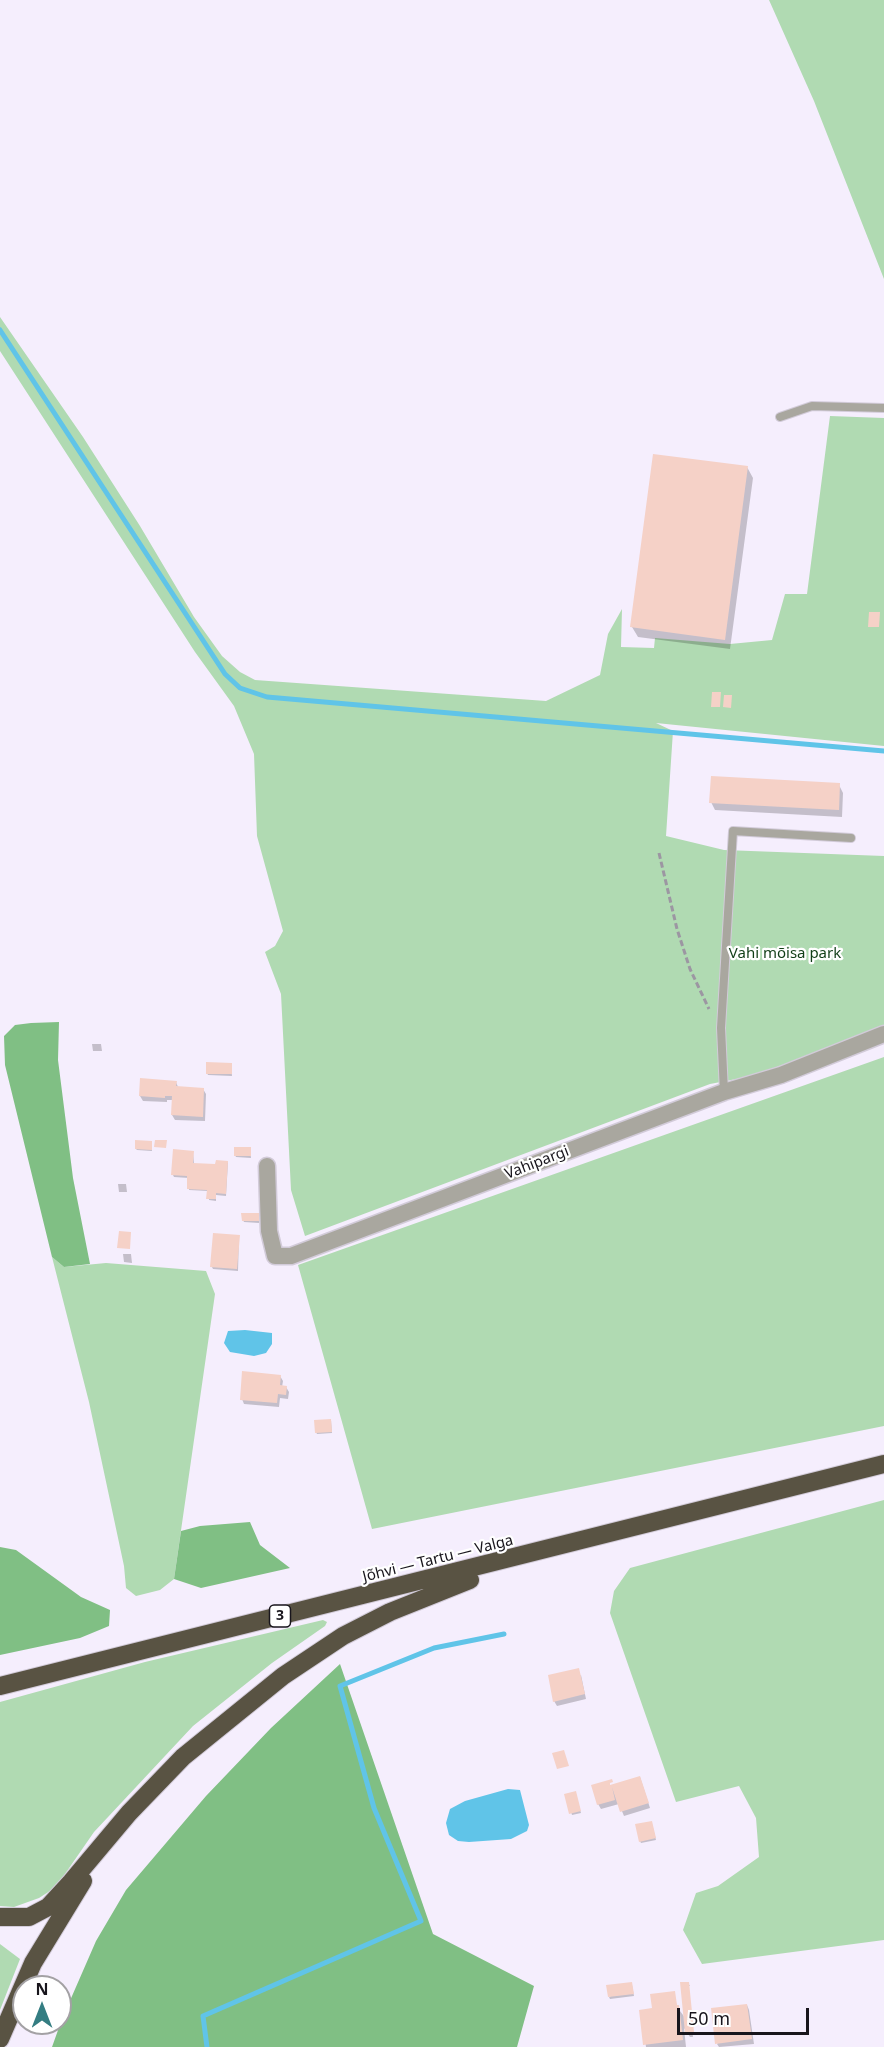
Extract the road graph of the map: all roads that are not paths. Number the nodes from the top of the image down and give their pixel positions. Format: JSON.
{"nodes":[{"id":1,"x":884,"y":408,"type":"edge"},
{"id":2,"x":780,"y":417,"type":"dead end"},
{"id":3,"x":851,"y":838,"type":"dead end"},
{"id":4,"x":884,"y":1034,"type":"edge"},
{"id":5,"x":724,"y":1092,"type":"junction"},
{"id":6,"x":267,"y":1166,"type":"dead end"},
{"id":7,"x":884,"y":1464,"type":"edge"},
{"id":8,"x":560,"y":1546,"type":"junction"},
{"id":9,"x":0,"y":1686,"type":"edge"},
{"id":10,"x":129,"y":1813,"type":"junction"},
{"id":11,"x":0,"y":1917,"type":"edge"},
{"id":12,"x":0,"y":2039,"type":"edge"}],
"edges":[{"from":1,"to":2,"type":"lane"},
{"from":3,"to":5,"type":"lane"},
{"from":4,"to":5,"type":"street","name":"Vahipargi"},
{"from":5,"to":6,"type":"street","name":"Vahipargi"},
{"from":7,"to":8,"type":"highway","name":"Jõhvi — Tartu — Valga","number":"3"},
{"from":8,"to":9,"type":"highway","name":"Jõhvi — Tartu — Valga","number":"3"},
{"from":8,"to":10,"type":"highway"},
{"from":10,"to":11,"type":"highway"},
{"from":10,"to":12,"type":"highway"}]}
